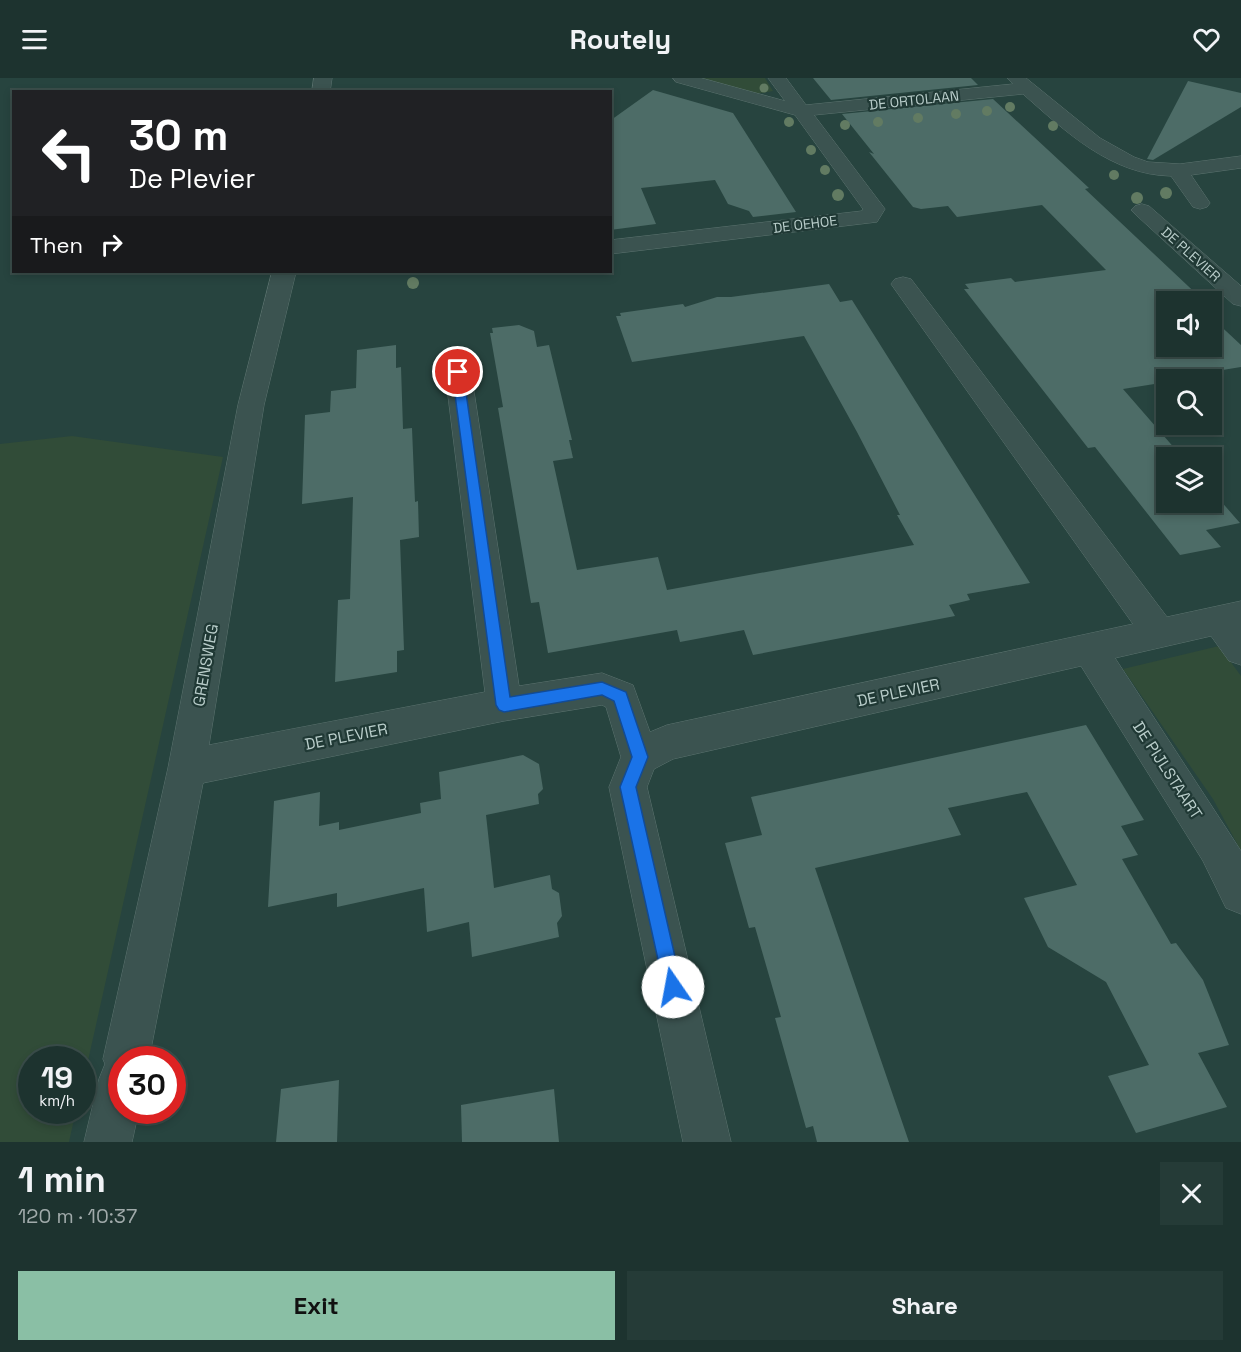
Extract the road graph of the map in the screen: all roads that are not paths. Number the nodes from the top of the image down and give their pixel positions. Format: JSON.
{"nodes":[{"id":1,"x":682,"y":78,"type":"edge"},
{"id":2,"x":777,"y":78,"type":"edge"},
{"id":3,"x":1021,"y":83,"type":"edge"},
{"id":4,"x":801,"y":111,"type":"junction"},
{"id":5,"x":1241,"y":162,"type":"edge"},
{"id":6,"x":1178,"y":170,"type":"junction"},
{"id":7,"x":1200,"y":203,"type":"dead end"},
{"id":8,"x":1142,"y":210,"type":"dead end"},
{"id":9,"x":612,"y":247,"type":"edge"},
{"id":10,"x":284,"y":273,"type":"edge"},
{"id":11,"x":903,"y":284,"type":"dead end"},
{"id":12,"x":1241,"y":299,"type":"edge"},
{"id":13,"x":458,"y":372,"type":"dead end"},
{"id":14,"x":1229,"y":617,"type":"edge"},
{"id":15,"x":1159,"y":633,"type":"junction"},
{"id":16,"x":1090,"y":650,"type":"junction"},
{"id":17,"x":1241,"y":650,"type":"edge"},
{"id":18,"x":504,"y":705,"type":"junction"},
{"id":19,"x":640,"y":757,"type":"junction"},
{"id":20,"x":187,"y":768,"type":"junction"},
{"id":21,"x":1241,"y":893,"type":"edge"},
{"id":22,"x":129,"y":1046,"type":"edge"},
{"id":23,"x":112,"y":1124,"type":"edge"},
{"id":24,"x":108,"y":1142,"type":"edge"},
{"id":25,"x":707,"y":1142,"type":"edge"}],
"edges":[{"from":1,"to":4,"type":"street","name":"DE ORTOLAAN"},
{"from":2,"to":4,"type":"street"},
{"from":3,"to":4,"type":"street","name":"DE ORTOLAAN"},
{"from":3,"to":6,"type":"street"},
{"from":4,"to":9,"type":"street","name":"DE OEHOE"},
{"from":5,"to":6,"type":"street"},
{"from":6,"to":7,"type":"street"},
{"from":8,"to":12,"type":"street","name":"DE PLEVIER"},
{"from":10,"to":20,"type":"street","name":"GRENSWEG"},
{"from":11,"to":15,"type":"street"},
{"from":13,"to":18,"type":"street"},
{"from":14,"to":15,"type":"street","name":"DE PLEVIER"},
{"from":14,"to":17,"type":"street"},
{"from":15,"to":16,"type":"street","name":"DE PLEVIER"},
{"from":16,"to":19,"type":"street","name":"DE PLEVIER"},
{"from":16,"to":21,"type":"street","name":"DE PIJLSTAART"},
{"from":18,"to":19,"type":"street","name":"DE PLEVIER"},
{"from":18,"to":20,"type":"street","name":"DE PLEVIER"},
{"from":19,"to":25,"type":"street"},
{"from":20,"to":22,"type":"street","name":"GRENSWEG"},
{"from":23,"to":24,"type":"street"}]}
